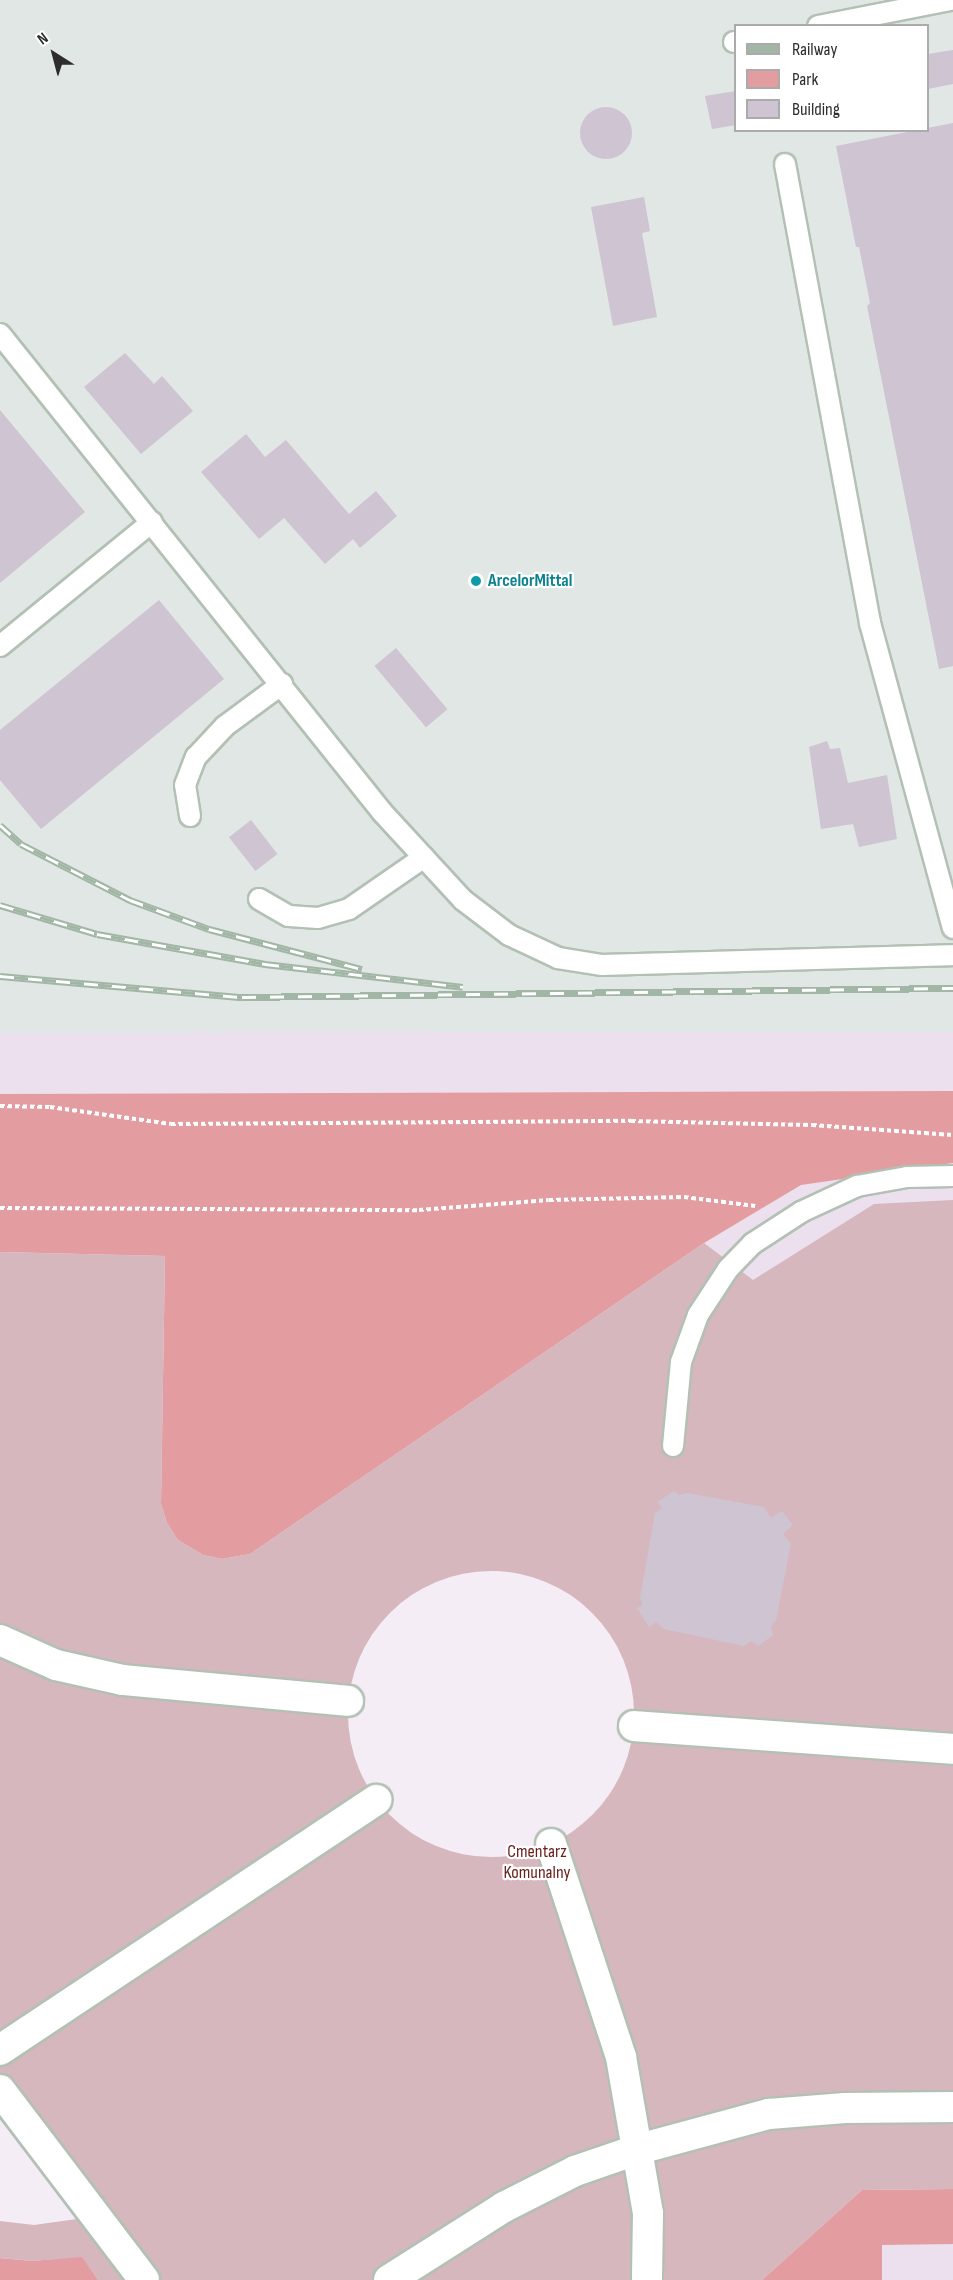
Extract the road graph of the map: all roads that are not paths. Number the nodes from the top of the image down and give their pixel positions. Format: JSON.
{"nodes":[{"id":1,"x":950,"y":0,"type":"edge"},
{"id":2,"x":829,"y":24,"type":"edge"},
{"id":3,"x":785,"y":164,"type":"dead end"},
{"id":4,"x":0,"y":334,"type":"edge"},
{"id":5,"x":152,"y":522,"type":"junction"},
{"id":6,"x":0,"y":646,"type":"edge"},
{"id":7,"x":282,"y":684,"type":"junction"},
{"id":8,"x":190,"y":816,"type":"dead end"},
{"id":9,"x":424,"y":857,"type":"junction"},
{"id":10,"x":259,"y":899,"type":"dead end"},
{"id":11,"x":953,"y":928,"type":"edge"},
{"id":12,"x":953,"y":955,"type":"edge"},
{"id":13,"x":953,"y":1176,"type":"edge"},
{"id":14,"x":674,"y":1446,"type":"dead end"},
{"id":15,"x":0,"y":1640,"type":"edge"},
{"id":16,"x":348,"y":1701,"type":"dead end"},
{"id":17,"x":634,"y":1726,"type":"dead end"},
{"id":18,"x":953,"y":1749,"type":"edge"},
{"id":19,"x":376,"y":1800,"type":"dead end"},
{"id":20,"x":551,"y":1844,"type":"dead end"},
{"id":21,"x":0,"y":2050,"type":"edge"},
{"id":22,"x":0,"y":2090,"type":"edge"},
{"id":23,"x":953,"y":2107,"type":"edge"},
{"id":24,"x":639,"y":2149,"type":"junction"},
{"id":25,"x":144,"y":2280,"type":"edge"},
{"id":26,"x":389,"y":2280,"type":"edge"},
{"id":27,"x":647,"y":2280,"type":"edge"}],
"edges":[{"from":1,"to":2,"type":"lane"},
{"from":3,"to":11,"type":"lane"},
{"from":4,"to":5,"type":"lane"},
{"from":5,"to":6,"type":"lane"},
{"from":5,"to":7,"type":"lane"},
{"from":7,"to":8,"type":"lane"},
{"from":7,"to":9,"type":"lane"},
{"from":9,"to":10,"type":"lane"},
{"from":9,"to":12,"type":"lane"},
{"from":13,"to":14,"type":"lane"},
{"from":15,"to":16,"type":"street"},
{"from":17,"to":18,"type":"street"},
{"from":19,"to":21,"type":"street"},
{"from":20,"to":24,"type":"street"},
{"from":22,"to":25,"type":"street"},
{"from":23,"to":24,"type":"street"},
{"from":24,"to":26,"type":"street"},
{"from":24,"to":27,"type":"street"}]}
